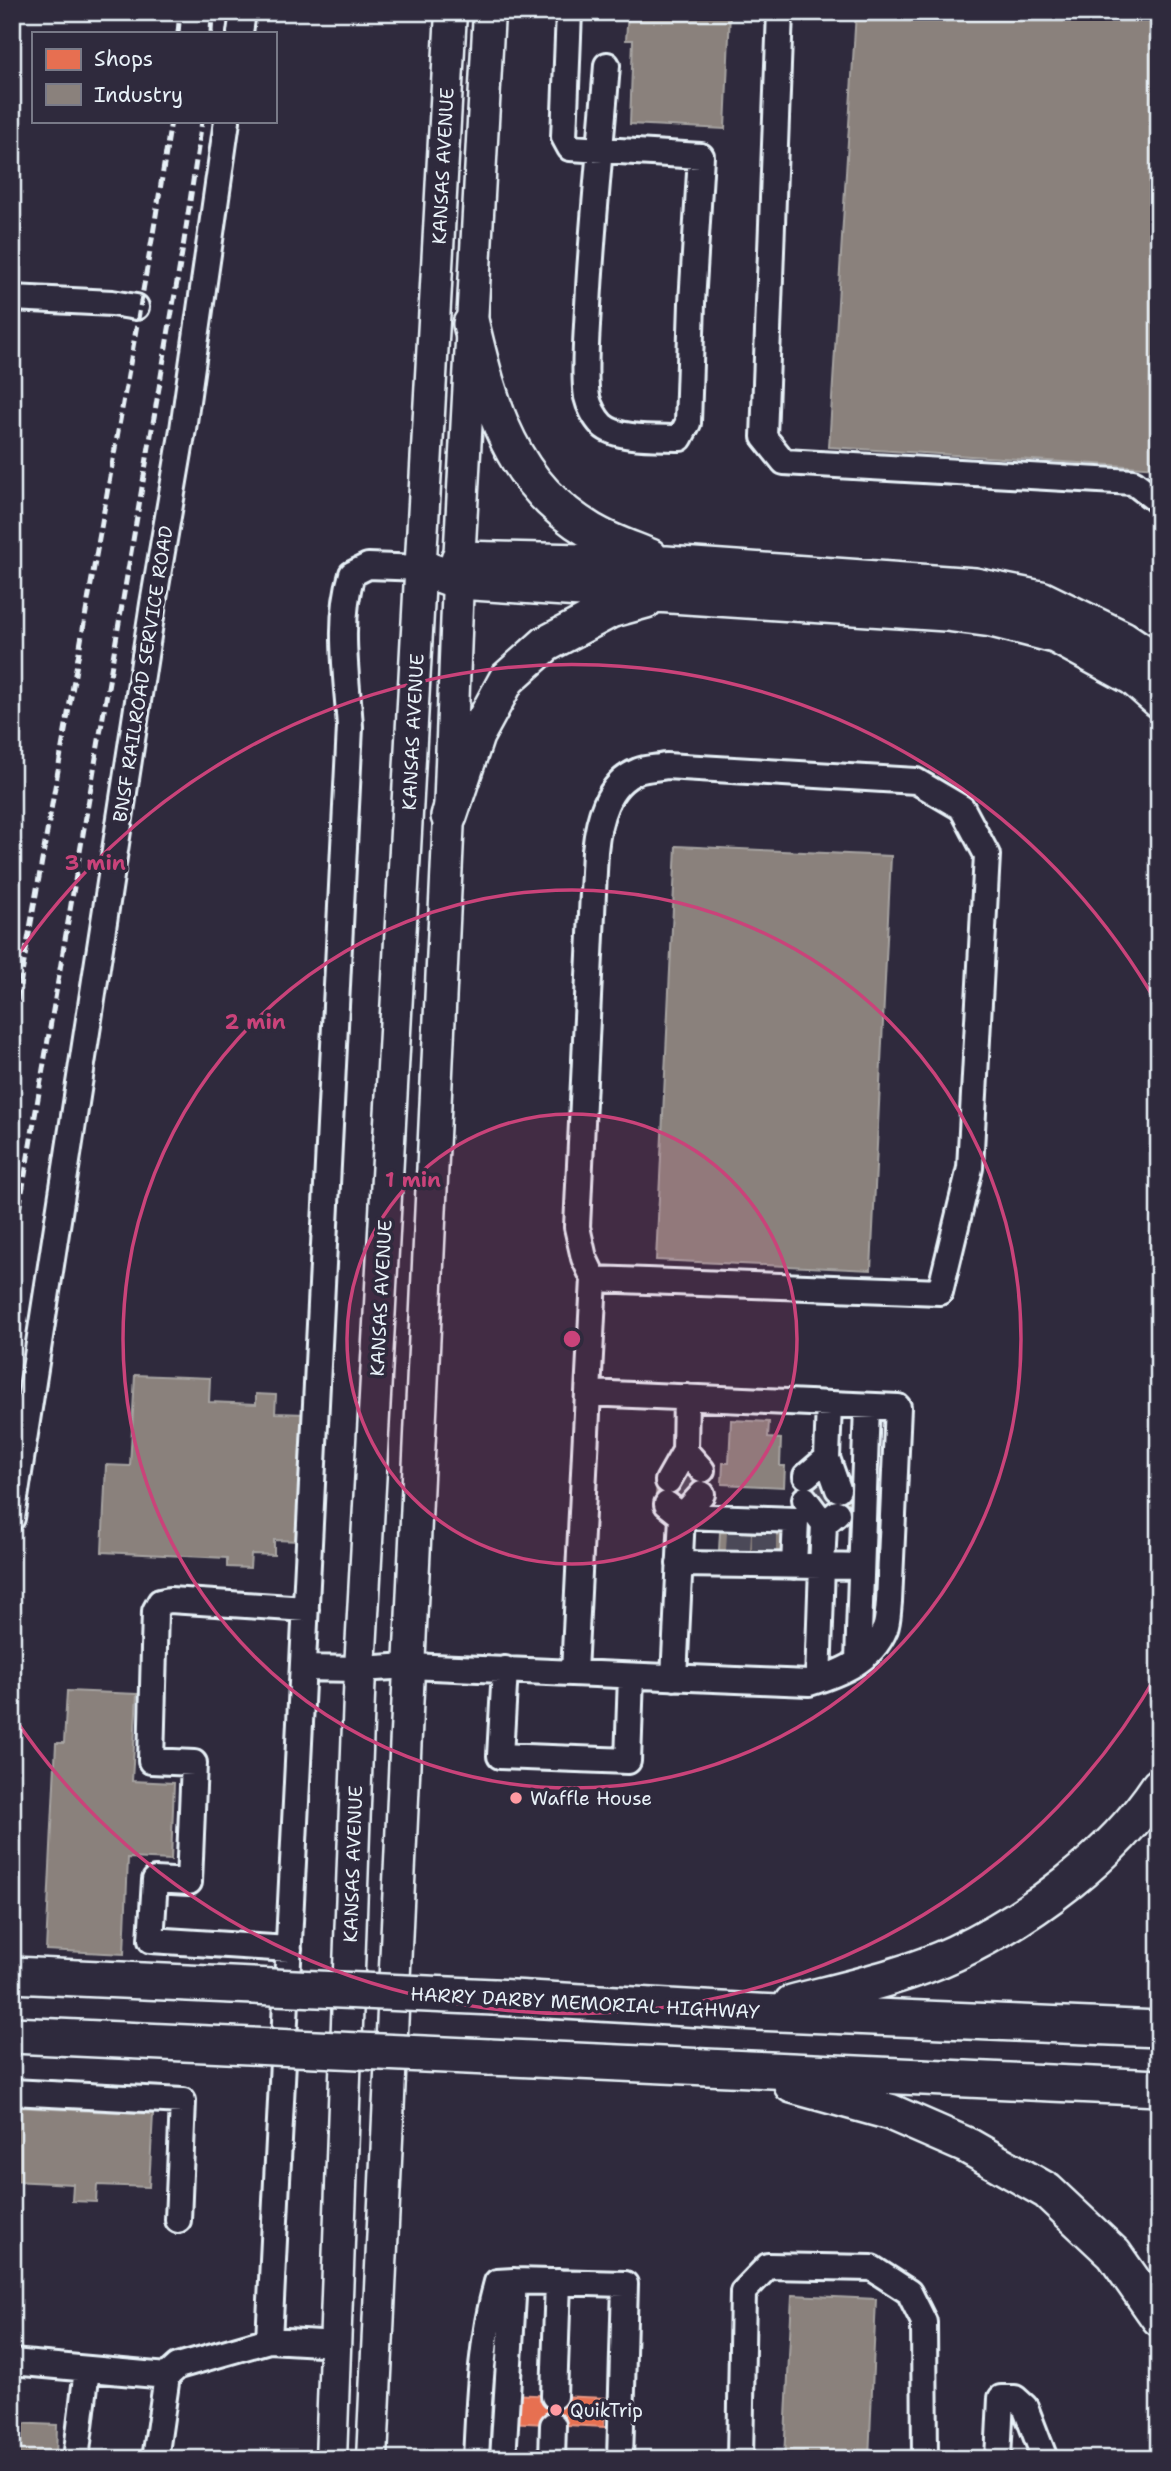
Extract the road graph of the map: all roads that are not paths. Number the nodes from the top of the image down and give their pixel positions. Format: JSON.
{"nodes":[{"id":1,"x":243,"y":12,"type":"edge"},
{"id":2,"x":451,"y":12,"type":"edge"},
{"id":3,"x":489,"y":12,"type":"edge"},
{"id":4,"x":569,"y":12,"type":"edge"},
{"id":5,"x":780,"y":12,"type":"edge"},
{"id":6,"x":240,"y":32,"type":"edge"},
{"id":7,"x":607,"y":65,"type":"dead end"},
{"id":8,"x":227,"y":122,"type":"edge"},
{"id":9,"x":601,"y":149,"type":"junction"},
{"id":10,"x":12,"y":298,"type":"edge"},
{"id":11,"x":136,"y":307,"type":"dead end"},
{"id":12,"x":471,"y":324,"type":"junction"},
{"id":13,"x":1159,"y":502,"type":"edge"},
{"id":14,"x":422,"y":568,"type":"junction"},
{"id":15,"x":458,"y":570,"type":"junction"},
{"id":16,"x":666,"y":579,"type":"junction"},
{"id":17,"x":1159,"y":663,"type":"edge"},
{"id":18,"x":1159,"y":700,"type":"edge"},
{"id":19,"x":449,"y":816,"type":"junction"},
{"id":20,"x":594,"y":1279,"type":"junction"},
{"id":21,"x":588,"y":1393,"type":"junction"},
{"id":22,"x":686,"y":1397,"type":"junction"},
{"id":23,"x":829,"y":1404,"type":"junction"},
{"id":24,"x":867,"y":1406,"type":"junction"},
{"id":25,"x":684,"y":1487,"type":"junction"},
{"id":26,"x":12,"y":1518,"type":"edge"},
{"id":27,"x":738,"y":1542,"type":"junction"},
{"id":28,"x":764,"y":1543,"type":"junction"},
{"id":29,"x":679,"y":1564,"type":"junction"},
{"id":30,"x":794,"y":1566,"type":"junction"},
{"id":31,"x":822,"y":1566,"type":"junction"},
{"id":32,"x":861,"y":1567,"type":"junction"},
{"id":33,"x":306,"y":1609,"type":"junction"},
{"id":34,"x":858,"y":1661,"type":"junction"},
{"id":35,"x":408,"y":1666,"type":"junction"},
{"id":36,"x":303,"y":1668,"type":"junction"},
{"id":37,"x":360,"y":1669,"type":"junction"},
{"id":38,"x":505,"y":1670,"type":"junction"},
{"id":39,"x":574,"y":1672,"type":"junction"},
{"id":40,"x":631,"y":1676,"type":"junction"},
{"id":41,"x":674,"y":1678,"type":"junction"},
{"id":42,"x":818,"y":1680,"type":"junction"},
{"id":43,"x":1159,"y":1786,"type":"edge"},
{"id":44,"x":289,"y":1949,"type":"junction"},
{"id":45,"x":12,"y":1975,"type":"edge"},
{"id":46,"x":756,"y":2012,"type":"junction"},
{"id":47,"x":1159,"y":2029,"type":"edge"},
{"id":48,"x":12,"y":2035,"type":"edge"},
{"id":49,"x":731,"y":2068,"type":"junction"},
{"id":50,"x":1159,"y":2088,"type":"edge"},
{"id":51,"x":12,"y":2092,"type":"edge"},
{"id":52,"x":178,"y":2220,"type":"dead end"},
{"id":53,"x":514,"y":2281,"type":"junction"},
{"id":54,"x":558,"y":2282,"type":"junction"},
{"id":55,"x":1159,"y":2318,"type":"edge"},
{"id":56,"x":269,"y":2340,"type":"junction"},
{"id":57,"x":337,"y":2344,"type":"junction"},
{"id":58,"x":12,"y":2362,"type":"edge"},
{"id":59,"x":87,"y":2369,"type":"junction"},
{"id":60,"x":167,"y":2376,"type":"junction"},
{"id":61,"x":554,"y":2396,"type":"dead end"},
{"id":62,"x":553,"y":2424,"type":"dead end"},
{"id":63,"x":76,"y":2459,"type":"edge"},
{"id":64,"x":155,"y":2459,"type":"edge"},
{"id":65,"x":331,"y":2459,"type":"edge"},
{"id":66,"x":372,"y":2459,"type":"edge"},
{"id":67,"x":476,"y":2459,"type":"edge"},
{"id":68,"x":503,"y":2459,"type":"edge"},
{"id":69,"x":552,"y":2459,"type":"edge"},
{"id":70,"x":620,"y":2459,"type":"edge"},
{"id":71,"x":740,"y":2459,"type":"edge"},
{"id":72,"x":925,"y":2459,"type":"edge"},
{"id":73,"x":998,"y":2459,"type":"edge"},
{"id":74,"x":1045,"y":2459,"type":"edge"}],
"edges":[{"from":1,"to":6,"type":"street"},
{"from":2,"to":14,"type":"main road","name":"KANSAS AVENUE"},
{"from":3,"to":12,"type":"main road","name":"KANSAS AVENUE"},
{"from":4,"to":9,"type":"street"},
{"from":5,"to":13,"type":"street"},
{"from":7,"to":9,"type":"street"},
{"from":8,"to":26,"type":"street","name":"BNSF RAILROAD SERVICE ROAD"},
{"from":9,"to":9,"type":"street"},
{"from":10,"to":11,"type":"street"},
{"from":12,"to":15,"type":"main road","name":"KANSAS AVENUE"},
{"from":12,"to":16,"type":"highway"},
{"from":14,"to":15,"type":"highway"},
{"from":14,"to":33,"type":"street"},
{"from":14,"to":37,"type":"main road","name":"KANSAS AVENUE"},
{"from":15,"to":16,"type":"highway"},
{"from":15,"to":19,"type":"main road","name":"KANSAS AVENUE"},
{"from":16,"to":17,"type":"highway"},
{"from":16,"to":18,"type":"highway"},
{"from":16,"to":19,"type":"highway"},
{"from":19,"to":35,"type":"main road","name":"KANSAS AVENUE"},
{"from":20,"to":20,"type":"street"},
{"from":20,"to":21,"type":"street"},
{"from":21,"to":22,"type":"street"},
{"from":21,"to":39,"type":"street"},
{"from":22,"to":23,"type":"street"},
{"from":22,"to":25,"type":"street"},
{"from":23,"to":24,"type":"street"},
{"from":23,"to":31,"type":"street"},
{"from":24,"to":32,"type":"street"},
{"from":24,"to":34,"type":"street"},
{"from":25,"to":27,"type":"street"},
{"from":25,"to":29,"type":"street"},
{"from":27,"to":28,"type":"street"},
{"from":27,"to":28,"type":"street"},
{"from":27,"to":29,"type":"street"},
{"from":28,"to":30,"type":"street"},
{"from":28,"to":30,"type":"street"},
{"from":29,"to":41,"type":"street"},
{"from":30,"to":31,"type":"street"},
{"from":31,"to":32,"type":"street"},
{"from":31,"to":42,"type":"street"},
{"from":32,"to":34,"type":"street"},
{"from":33,"to":36,"type":"street"},
{"from":33,"to":44,"type":"street"},
{"from":34,"to":42,"type":"street"},
{"from":35,"to":37,"type":"street"},
{"from":35,"to":38,"type":"street"},
{"from":35,"to":66,"type":"main road","name":"KANSAS AVENUE"},
{"from":36,"to":37,"type":"street"},
{"from":36,"to":44,"type":"street"},
{"from":37,"to":57,"type":"main road","name":"KANSAS AVENUE"},
{"from":38,"to":39,"type":"street"},
{"from":38,"to":40,"type":"street"},
{"from":39,"to":40,"type":"street"},
{"from":40,"to":41,"type":"street"},
{"from":41,"to":42,"type":"street"},
{"from":43,"to":46,"type":"highway"},
{"from":44,"to":56,"type":"street"},
{"from":45,"to":46,"type":"highway","name":"HARRY DARBY MEMORIAL HIGHWAY","bridge":true},
{"from":46,"to":47,"type":"highway","name":"HARRY DARBY MEMORIAL HIGHWAY"},
{"from":48,"to":49,"type":"highway","bridge":true},
{"from":49,"to":50,"type":"highway"},
{"from":49,"to":55,"type":"highway"},
{"from":51,"to":52,"type":"street"},
{"from":53,"to":54,"type":"street"},
{"from":53,"to":67,"type":"street"},
{"from":53,"to":68,"type":"street"},
{"from":54,"to":61,"type":"street"},
{"from":54,"to":70,"type":"street"},
{"from":56,"to":57,"type":"street"},
{"from":56,"to":60,"type":"street"},
{"from":57,"to":65,"type":"main road","name":"KANSAS AVENUE"},
{"from":58,"to":59,"type":"street"},
{"from":59,"to":60,"type":"street"},
{"from":59,"to":63,"type":"street"},
{"from":60,"to":64,"type":"street"},
{"from":62,"to":69,"type":"street"},
{"from":71,"to":72,"type":"street"},
{"from":73,"to":74,"type":"street"}]}
